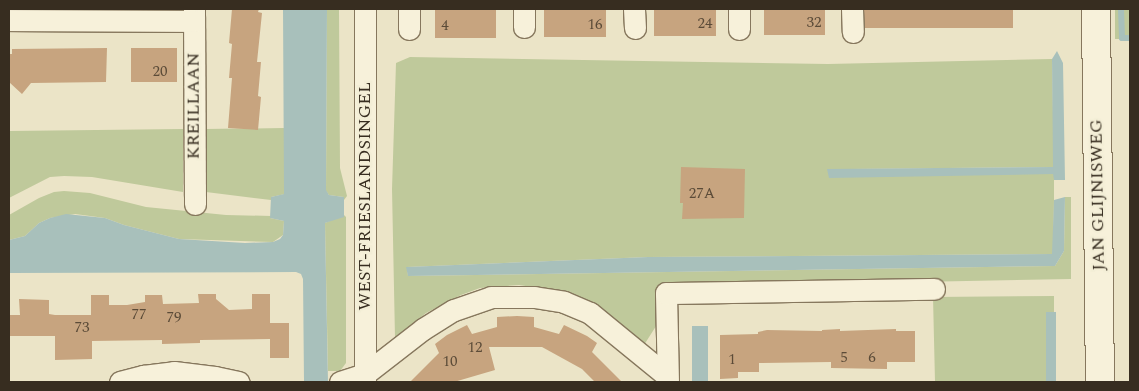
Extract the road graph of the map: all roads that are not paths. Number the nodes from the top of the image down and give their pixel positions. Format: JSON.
{"nodes":[{"id":1,"x":365,"y":9,"type":"edge"},
{"id":2,"x":852,"y":9,"type":"edge"},
{"id":3,"x":1096,"y":9,"type":"edge"},
{"id":4,"x":194,"y":15,"type":"edge"},
{"id":5,"x":9,"y":20,"type":"edge"},
{"id":6,"x":853,"y":32,"type":"dead end"},
{"id":7,"x":196,"y":204,"type":"dead end"},
{"id":8,"x":934,"y":289,"type":"dead end"},
{"id":9,"x":365,"y":378,"type":"edge"},
{"id":10,"x":668,"y":379,"type":"edge"},
{"id":11,"x":120,"y":382,"type":"edge"},
{"id":12,"x":238,"y":382,"type":"edge"},
{"id":13,"x":340,"y":382,"type":"edge"},
{"id":14,"x":1100,"y":382,"type":"edge"}],
"edges":[{"from":1,"to":9,"type":"street","name":"WEST-FRIESLANDSINGEL"},
{"from":2,"to":6,"type":"street"},
{"from":3,"to":14,"type":"street","name":"JAN GLIJNISWEG"},
{"from":4,"to":5,"type":"street"},
{"from":4,"to":7,"type":"street","name":"KREILLAAN"},
{"from":8,"to":10,"type":"street"},
{"from":9,"to":10,"type":"street"},
{"from":9,"to":13,"type":"street"},
{"from":11,"to":12,"type":"street"}]}
